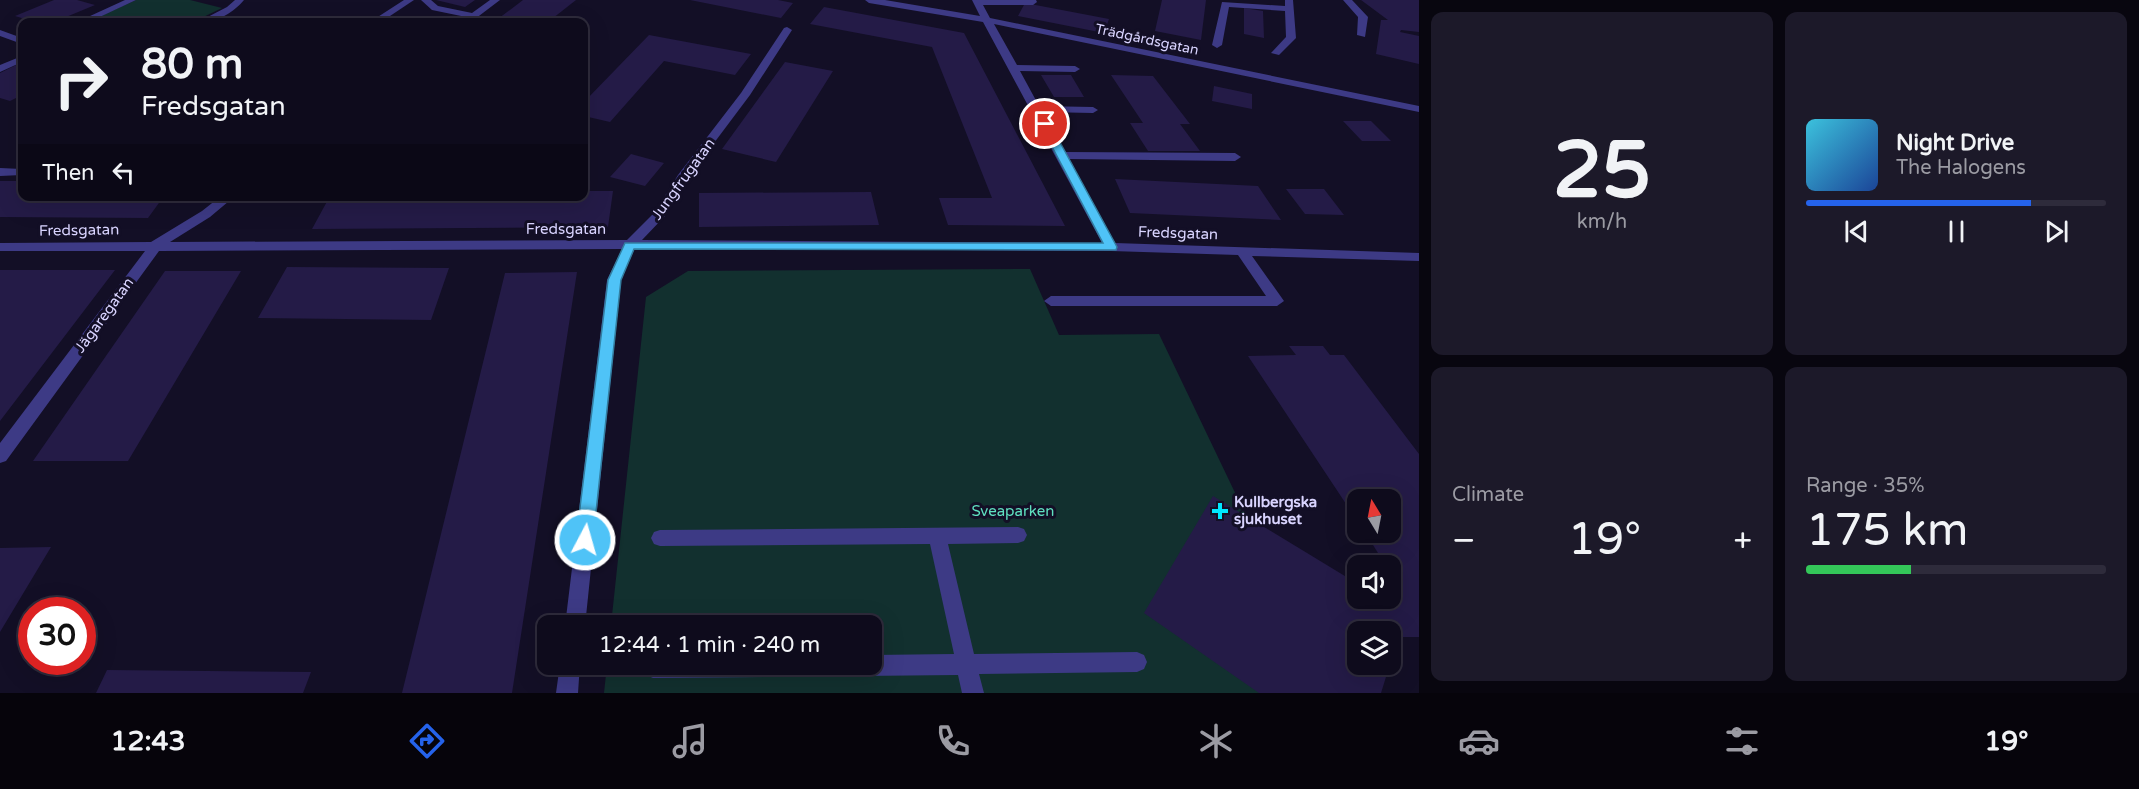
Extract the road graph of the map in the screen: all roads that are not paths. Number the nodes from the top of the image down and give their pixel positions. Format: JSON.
{"nodes":[{"id":1,"x":132,"y":0,"type":"edge"},
{"id":2,"x":240,"y":0,"type":"edge"},
{"id":3,"x":410,"y":0,"type":"edge"},
{"id":4,"x":425,"y":0,"type":"edge"},
{"id":5,"x":496,"y":0,"type":"edge"},
{"id":6,"x":868,"y":0,"type":"edge"},
{"id":7,"x":1347,"y":0,"type":"edge"},
{"id":8,"x":977,"y":1,"type":"edge"},
{"id":9,"x":1033,"y":2,"type":"dead end"},
{"id":10,"x":1289,"y":4,"type":"edge"},
{"id":11,"x":91,"y":18,"type":"edge"},
{"id":12,"x":211,"y":18,"type":"edge"},
{"id":13,"x":381,"y":18,"type":"edge"},
{"id":14,"x":464,"y":18,"type":"edge"},
{"id":15,"x":473,"y":18,"type":"edge"},
{"id":16,"x":988,"y":20,"type":"junction"},
{"id":17,"x":787,"y":30,"type":"dead end"},
{"id":18,"x":0,"y":33,"type":"edge"},
{"id":19,"x":1362,"y":35,"type":"dead end"},
{"id":20,"x":18,"y":40,"type":"edge"},
{"id":21,"x":1217,"y":45,"type":"dead end"},
{"id":22,"x":1276,"y":53,"type":"dead end"},
{"id":23,"x":18,"y":61,"type":"edge"},
{"id":24,"x":1014,"y":68,"type":"junction"},
{"id":25,"x":0,"y":69,"type":"edge"},
{"id":26,"x":1075,"y":69,"type":"dead end"},
{"id":27,"x":1036,"y":109,"type":"junction"},
{"id":28,"x":1093,"y":110,"type":"dead end"},
{"id":29,"x":1419,"y":110,"type":"edge"},
{"id":30,"x":1061,"y":155,"type":"junction"},
{"id":31,"x":1236,"y":157,"type":"dead end"},
{"id":32,"x":0,"y":172,"type":"edge"},
{"id":33,"x":18,"y":172,"type":"edge"},
{"id":34,"x":223,"y":201,"type":"edge"},
{"id":35,"x":156,"y":245,"type":"junction"},
{"id":36,"x":630,"y":245,"type":"junction"},
{"id":37,"x":0,"y":247,"type":"edge"},
{"id":38,"x":1111,"y":247,"type":"junction"},
{"id":39,"x":1242,"y":252,"type":"junction"},
{"id":40,"x":1419,"y":257,"type":"edge"},
{"id":41,"x":1051,"y":302,"type":"dead end"},
{"id":42,"x":0,"y":456,"type":"edge"},
{"id":43,"x":1017,"y":535,"type":"dead end"},
{"id":44,"x":937,"y":536,"type":"junction"},
{"id":45,"x":660,"y":538,"type":"dead end"},
{"id":46,"x":576,"y":615,"type":"edge"},
{"id":47,"x":1137,"y":662,"type":"dead end"},
{"id":48,"x":966,"y":664,"type":"junction"},
{"id":49,"x":882,"y":665,"type":"edge"},
{"id":50,"x":569,"y":675,"type":"edge"},
{"id":51,"x":567,"y":693,"type":"edge"},
{"id":52,"x":973,"y":693,"type":"edge"}],
"edges":[{"from":1,"to":11,"type":"street"},
{"from":2,"to":12,"type":"street"},
{"from":3,"to":13,"type":"street"},
{"from":4,"to":14,"type":"street"},
{"from":5,"to":15,"type":"street"},
{"from":6,"to":16,"type":"street","name":"Trädgårdsgatan"},
{"from":7,"to":19,"type":"street"},
{"from":8,"to":9,"type":"street"},
{"from":8,"to":16,"type":"street"},
{"from":10,"to":21,"type":"street"},
{"from":10,"to":22,"type":"street"},
{"from":16,"to":24,"type":"street"},
{"from":16,"to":29,"type":"street","name":"Trädgårdsgatan"},
{"from":17,"to":36,"type":"street","name":"Jungfrugatan"},
{"from":18,"to":20,"type":"street"},
{"from":23,"to":25,"type":"street"},
{"from":24,"to":26,"type":"street"},
{"from":24,"to":27,"type":"street"},
{"from":27,"to":28,"type":"street"},
{"from":27,"to":30,"type":"street"},
{"from":30,"to":31,"type":"street"},
{"from":30,"to":38,"type":"street"},
{"from":32,"to":33,"type":"street"},
{"from":34,"to":35,"type":"street","name":"Jägaregatan"},
{"from":35,"to":36,"type":"street","name":"Fredsgatan"},
{"from":35,"to":37,"type":"street","name":"Fredsgatan"},
{"from":35,"to":42,"type":"street","name":"Jägaregatan"},
{"from":36,"to":38,"type":"street","name":"Fredsgatan"},
{"from":36,"to":46,"type":"street","name":"Jungfrugatan"},
{"from":38,"to":39,"type":"street","name":"Fredsgatan"},
{"from":39,"to":40,"type":"street","name":"Fredsgatan"},
{"from":39,"to":41,"type":"street"},
{"from":43,"to":44,"type":"street"},
{"from":44,"to":45,"type":"street"},
{"from":44,"to":48,"type":"street"},
{"from":47,"to":48,"type":"street"},
{"from":48,"to":49,"type":"street"},
{"from":48,"to":52,"type":"street"},
{"from":50,"to":51,"type":"street"}]}
